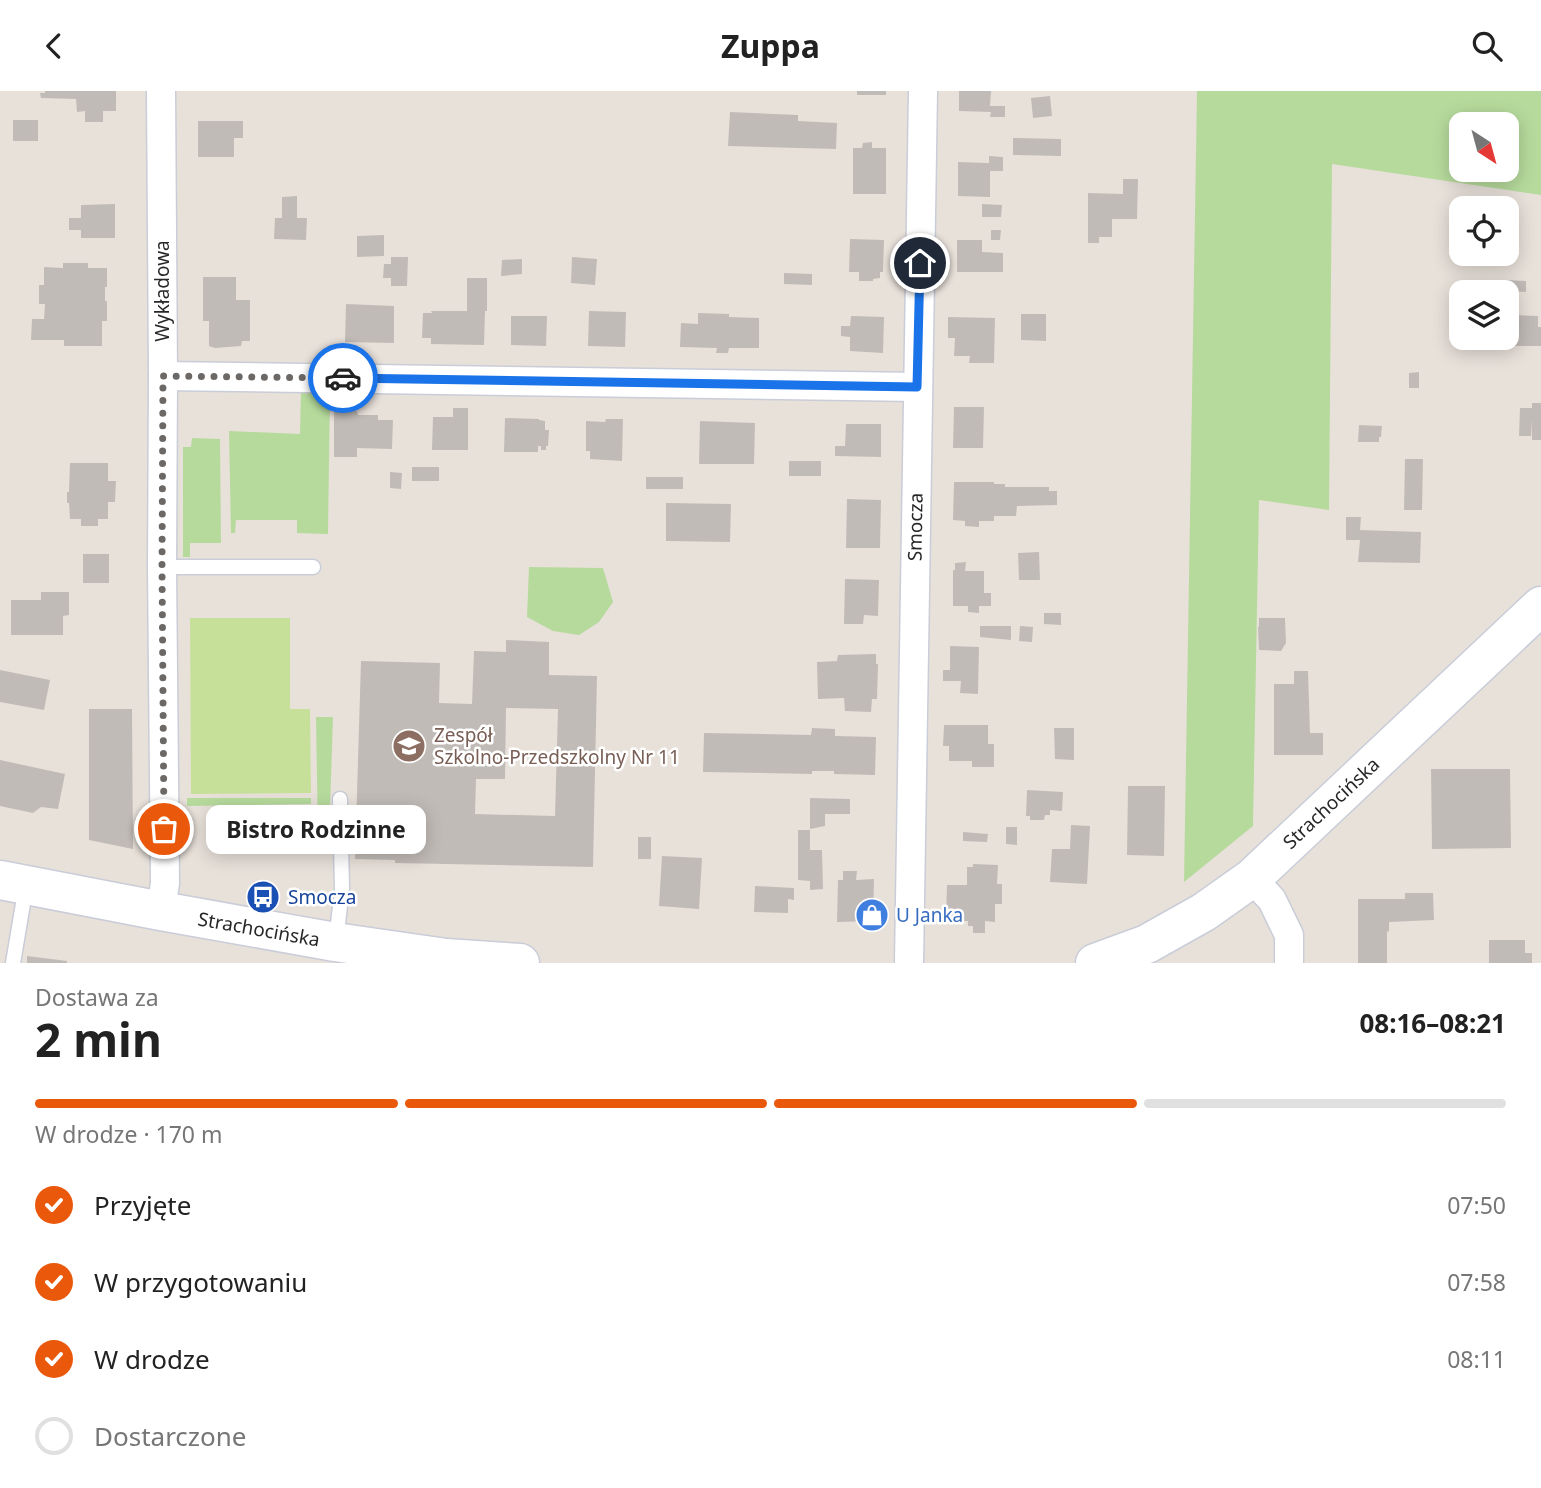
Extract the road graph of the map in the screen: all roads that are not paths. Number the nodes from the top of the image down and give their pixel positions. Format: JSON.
{"nodes":[{"id":1,"x":161,"y":91,"type":"edge"},
{"id":2,"x":923,"y":91,"type":"edge"},
{"id":3,"x":163,"y":376,"type":"junction"},
{"id":4,"x":917,"y":387,"type":"junction"},
{"id":5,"x":162,"y":566,"type":"junction"},
{"id":6,"x":313,"y":567,"type":"dead end"},
{"id":7,"x":1538,"y":615,"type":"edge"},
{"id":8,"x":340,"y":799,"type":"dead end"},
{"id":9,"x":1252,"y":878,"type":"junction"},
{"id":10,"x":13,"y":883,"type":"edge"},
{"id":11,"x":161,"y":911,"type":"junction"},
{"id":12,"x":335,"y":942,"type":"junction"},
{"id":13,"x":13,"y":963,"type":"edge"},
{"id":14,"x":520,"y":963,"type":"edge"},
{"id":15,"x":909,"y":963,"type":"edge"},
{"id":16,"x":1095,"y":963,"type":"edge"},
{"id":17,"x":1289,"y":963,"type":"edge"}],
"edges":[{"from":1,"to":3,"type":"street","name":"Wykładowa"},
{"from":2,"to":4,"type":"street","name":"Smocza"},
{"from":3,"to":4,"type":"street"},
{"from":3,"to":5,"type":"street","name":"Wykładowa"},
{"from":4,"to":15,"type":"street","name":"Smocza"},
{"from":5,"to":6,"type":"lane"},
{"from":5,"to":11,"type":"street","name":"Wykładowa"},
{"from":7,"to":9,"type":"main road","name":"Strachocińska"},
{"from":8,"to":12,"type":"lane"},
{"from":9,"to":16,"type":"main road","name":"Strachocińska"},
{"from":9,"to":17,"type":"street"},
{"from":10,"to":11,"type":"main road","name":"Strachocińska"},
{"from":10,"to":13,"type":"lane"},
{"from":11,"to":12,"type":"main road","name":"Strachocińska"},
{"from":12,"to":14,"type":"main road","name":"Strachocińska"}]}
